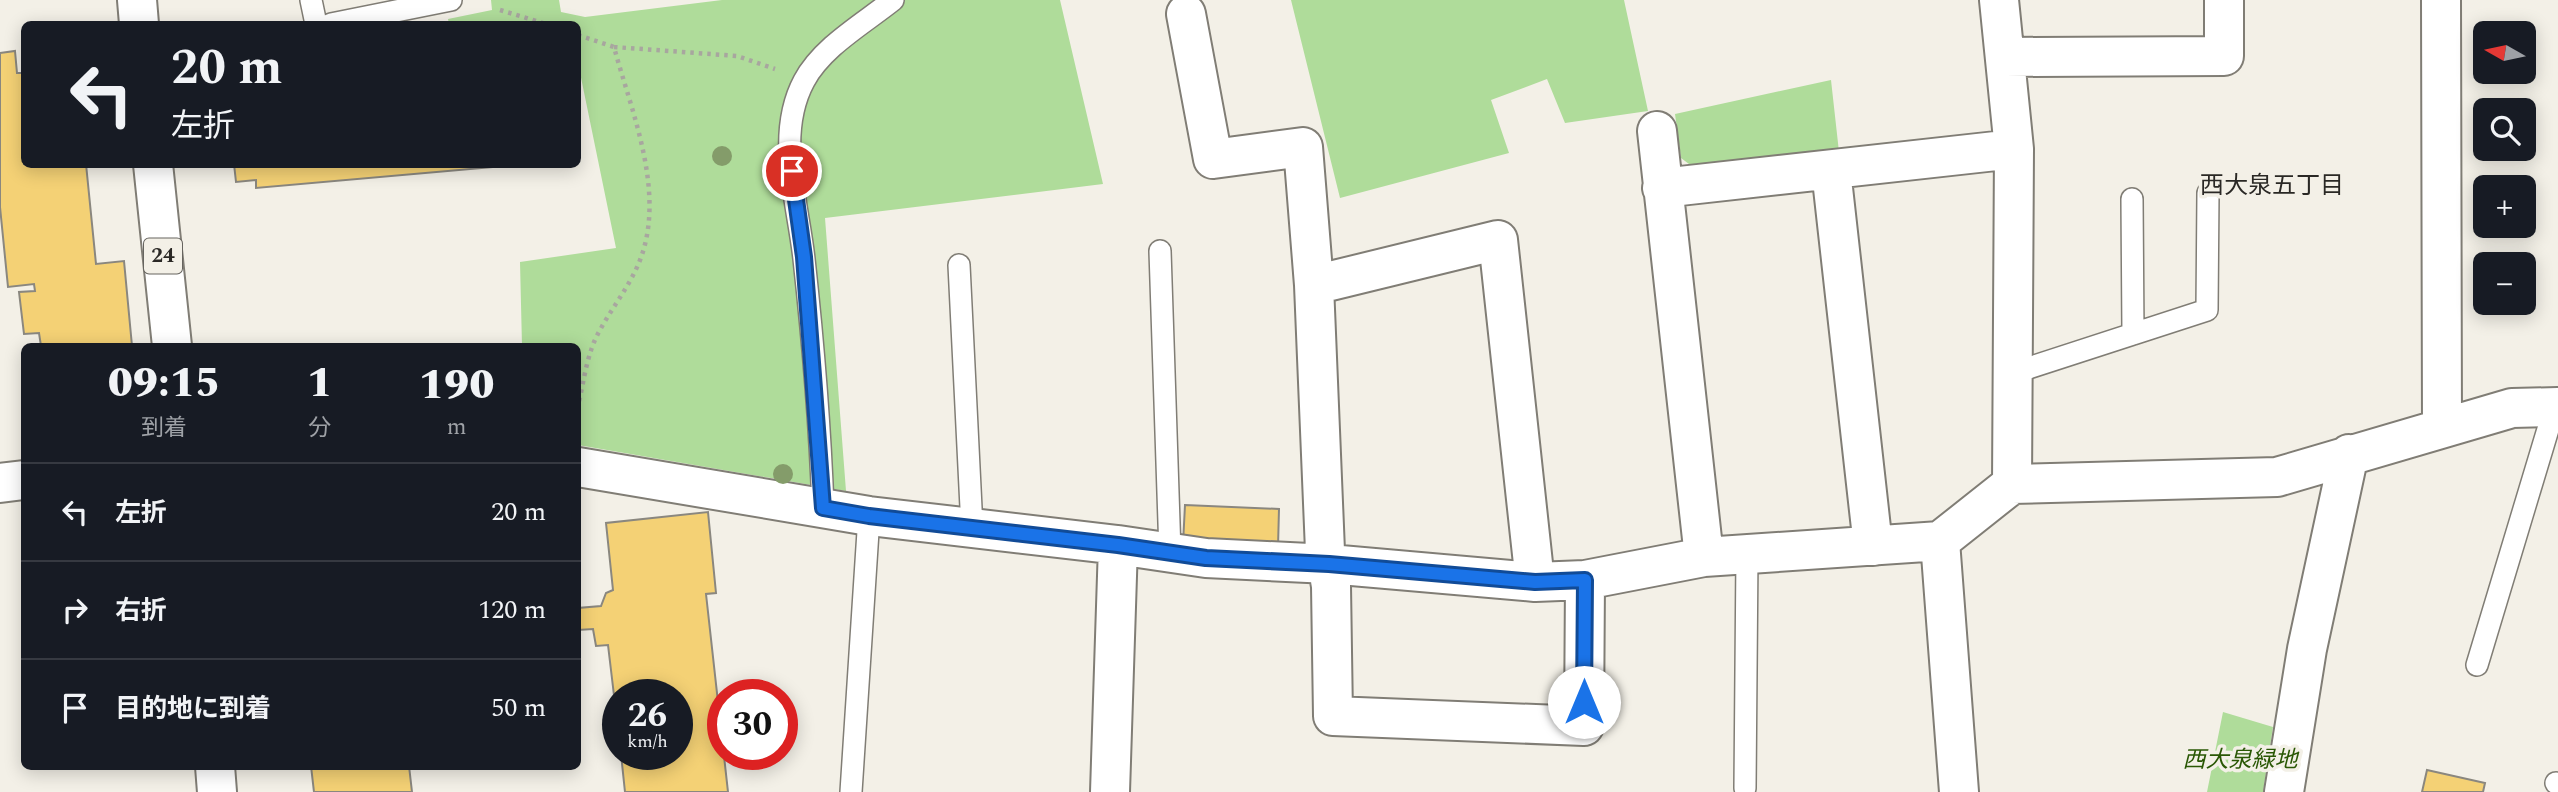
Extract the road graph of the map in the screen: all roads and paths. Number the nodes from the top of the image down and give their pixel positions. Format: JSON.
{"nodes":[{"id":1,"x":137,"y":0,"type":"edge"},
{"id":2,"x":311,"y":0,"type":"edge"},
{"id":3,"x":451,"y":0,"type":"edge"},
{"id":4,"x":893,"y":0,"type":"edge"},
{"id":5,"x":1998,"y":0,"type":"edge"},
{"id":6,"x":2224,"y":0,"type":"edge"},
{"id":7,"x":2441,"y":0,"type":"edge"},
{"id":8,"x":500,"y":10,"type":"dead end"},
{"id":9,"x":1186,"y":14,"type":"dead end"},
{"id":10,"x":139,"y":21,"type":"edge"},
{"id":11,"x":315,"y":21,"type":"edge"},
{"id":12,"x":346,"y":21,"type":"edge"},
{"id":13,"x":536,"y":21,"type":"edge"},
{"id":14,"x":581,"y":36,"type":"edge"},
{"id":15,"x":614,"y":47,"type":"junction"},
{"id":16,"x":2005,"y":57,"type":"junction"},
{"id":17,"x":804,"y":81,"type":"junction"},
{"id":18,"x":1657,"y":131,"type":"dead end"},
{"id":19,"x":2014,"y":149,"type":"junction"},
{"id":20,"x":153,"y":168,"type":"edge"},
{"id":21,"x":1831,"y":170,"type":"junction"},
{"id":22,"x":1662,"y":188,"type":"junction"},
{"id":23,"x":2208,"y":193,"type":"dead end"},
{"id":24,"x":2132,"y":200,"type":"dead end"},
{"id":25,"x":1160,"y":251,"type":"dead end"},
{"id":26,"x":959,"y":265,"type":"dead end"},
{"id":27,"x":1314,"y":285,"type":"junction"},
{"id":28,"x":2133,"y":334,"type":"junction"},
{"id":29,"x":172,"y":343,"type":"edge"},
{"id":30,"x":2013,"y":373,"type":"junction"},
{"id":31,"x":581,"y":393,"type":"edge"},
{"id":32,"x":2557,"y":400,"type":"edge"},
{"id":33,"x":2442,"y":428,"type":"junction"},
{"id":34,"x":2349,"y":454,"type":"junction"},
{"id":35,"x":581,"y":468,"type":"edge"},
{"id":36,"x":21,"y":480,"type":"edge"},
{"id":37,"x":0,"y":483,"type":"edge"},
{"id":38,"x":2012,"y":484,"type":"junction"},
{"id":39,"x":823,"y":508,"type":"junction"},
{"id":40,"x":869,"y":516,"type":"junction"},
{"id":41,"x":972,"y":528,"type":"junction"},
{"id":42,"x":1940,"y":541,"type":"junction"},
{"id":43,"x":1118,"y":545,"type":"junction"},
{"id":44,"x":1873,"y":546,"type":"junction"},
{"id":45,"x":1170,"y":553,"type":"junction"},
{"id":46,"x":1747,"y":554,"type":"junction"},
{"id":47,"x":1704,"y":557,"type":"junction"},
{"id":48,"x":1329,"y":564,"type":"junction"},
{"id":49,"x":1585,"y":580,"type":"junction"},
{"id":50,"x":1535,"y":582,"type":"junction"},
{"id":51,"x":2477,"y":665,"type":"dead end"},
{"id":52,"x":215,"y":770,"type":"edge"},
{"id":53,"x":1745,"y":788,"type":"dead end"},
{"id":54,"x":217,"y":792,"type":"edge"},
{"id":55,"x":851,"y":792,"type":"edge"},
{"id":56,"x":1111,"y":792,"type":"edge"},
{"id":57,"x":1959,"y":792,"type":"edge"},
{"id":58,"x":2284,"y":792,"type":"edge"}],
"edges":[{"from":1,"to":10,"type":"street"},
{"from":2,"to":11,"type":"lane"},
{"from":3,"to":12,"type":"lane"},
{"from":4,"to":17,"type":"lane"},
{"from":5,"to":16,"type":"street"},
{"from":6,"to":16,"type":"street"},
{"from":7,"to":33,"type":"street"},
{"from":8,"to":13,"type":"path"},
{"from":9,"to":27,"type":"street"},
{"from":14,"to":15,"type":"path"},
{"from":15,"to":17,"type":"path"},
{"from":15,"to":31,"type":"path"},
{"from":16,"to":19,"type":"street"},
{"from":17,"to":39,"type":"lane"},
{"from":18,"to":22,"type":"street"},
{"from":19,"to":21,"type":"street"},
{"from":19,"to":30,"type":"street"},
{"from":20,"to":29,"type":"street","number":"24"},
{"from":21,"to":22,"type":"street"},
{"from":21,"to":44,"type":"street"},
{"from":22,"to":47,"type":"street"},
{"from":23,"to":28,"type":"lane"},
{"from":24,"to":28,"type":"lane"},
{"from":25,"to":45,"type":"lane"},
{"from":26,"to":41,"type":"lane"},
{"from":27,"to":48,"type":"street"},
{"from":27,"to":50,"type":"street"},
{"from":28,"to":30,"type":"lane"},
{"from":30,"to":38,"type":"street"},
{"from":32,"to":33,"type":"street"},
{"from":32,"to":51,"type":"lane"},
{"from":33,"to":34,"type":"street"},
{"from":34,"to":38,"type":"street"},
{"from":34,"to":58,"type":"street"},
{"from":35,"to":39,"type":"street"},
{"from":36,"to":37,"type":"street"},
{"from":38,"to":42,"type":"street"},
{"from":39,"to":40,"type":"street"},
{"from":40,"to":41,"type":"street"},
{"from":40,"to":55,"type":"lane"},
{"from":41,"to":43,"type":"street"},
{"from":42,"to":44,"type":"street"},
{"from":42,"to":57,"type":"street"},
{"from":43,"to":45,"type":"street"},
{"from":43,"to":56,"type":"street"},
{"from":44,"to":46,"type":"street"},
{"from":45,"to":48,"type":"street"},
{"from":46,"to":47,"type":"street"},
{"from":46,"to":53,"type":"lane"},
{"from":47,"to":49,"type":"street"},
{"from":48,"to":49,"type":"street"},
{"from":48,"to":50,"type":"street"},
{"from":49,"to":50,"type":"street"},
{"from":52,"to":54,"type":"street"}]}
